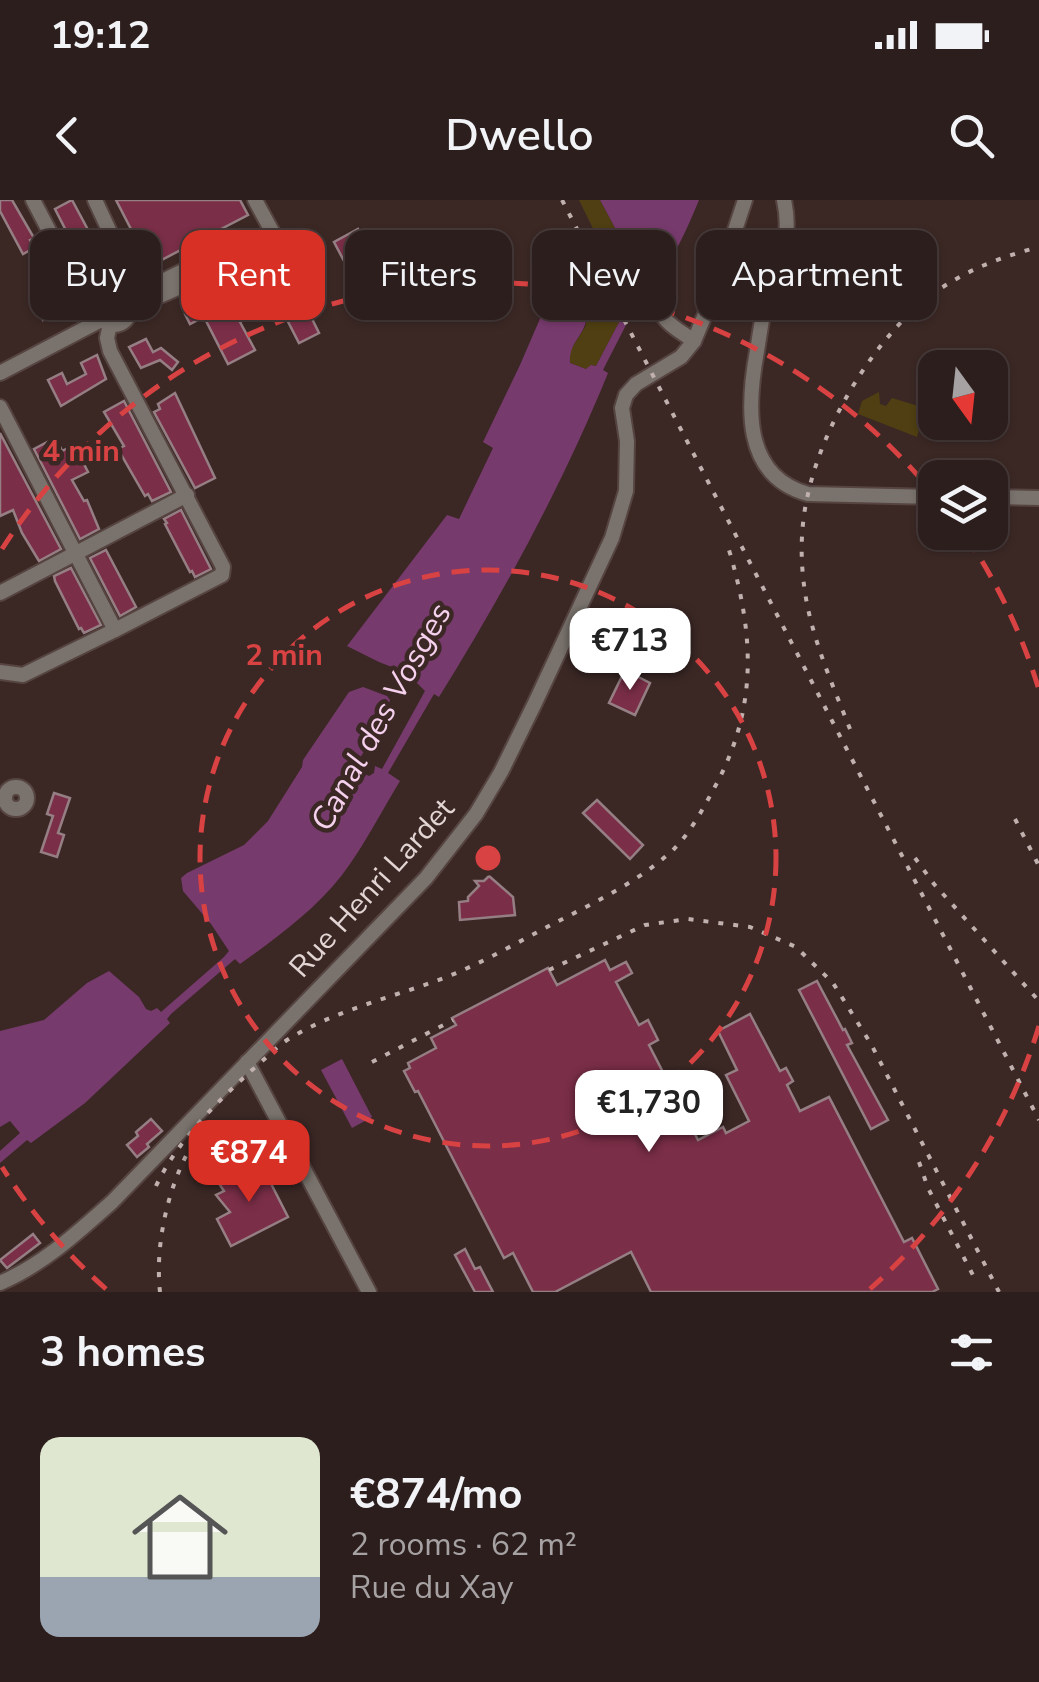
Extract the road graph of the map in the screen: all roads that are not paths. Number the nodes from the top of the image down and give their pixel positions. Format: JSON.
{"nodes":[{"id":1,"x":32,"y":200,"type":"edge"},
{"id":2,"x":95,"y":200,"type":"edge"},
{"id":3,"x":255,"y":200,"type":"edge"},
{"id":4,"x":745,"y":200,"type":"edge"},
{"id":5,"x":784,"y":200,"type":"edge"},
{"id":6,"x":48,"y":230,"type":"edge"},
{"id":7,"x":109,"y":230,"type":"edge"},
{"id":8,"x":161,"y":294,"type":"edge"},
{"id":9,"x":97,"y":320,"type":"edge"},
{"id":10,"x":105,"y":320,"type":"edge"},
{"id":11,"x":665,"y":320,"type":"edge"},
{"id":12,"x":694,"y":341,"type":"junction"},
{"id":13,"x":0,"y":373,"type":"edge"},
{"id":14,"x":0,"y":407,"type":"edge"},
{"id":15,"x":186,"y":495,"type":"junction"},
{"id":16,"x":918,"y":497,"type":"edge"},
{"id":17,"x":1008,"y":498,"type":"edge"},
{"id":18,"x":1039,"y":498,"type":"edge"},
{"id":19,"x":76,"y":553,"type":"junction"},
{"id":20,"x":0,"y":592,"type":"edge"},
{"id":21,"x":116,"y":630,"type":"junction"},
{"id":22,"x":0,"y":672,"type":"edge"},
{"id":23,"x":248,"y":1062,"type":"junction"},
{"id":24,"x":0,"y":1283,"type":"edge"},
{"id":25,"x":370,"y":1292,"type":"edge"}],
"edges":[{"from":1,"to":6,"type":"street"},
{"from":2,"to":7,"type":"street"},
{"from":3,"to":8,"type":"street"},
{"from":4,"to":12,"type":"street"},
{"from":5,"to":16,"type":"street"},
{"from":9,"to":13,"type":"street"},
{"from":10,"to":15,"type":"street"},
{"from":11,"to":12,"type":"street"},
{"from":12,"to":23,"type":"street","name":"Rue Henri Lardet"},
{"from":14,"to":19,"type":"street"},
{"from":15,"to":19,"type":"street"},
{"from":15,"to":21,"type":"street"},
{"from":17,"to":18,"type":"street"},
{"from":19,"to":20,"type":"street"},
{"from":19,"to":21,"type":"street"},
{"from":21,"to":22,"type":"street"},
{"from":23,"to":24,"type":"street","name":"Rue Henri Lardet"},
{"from":23,"to":25,"type":"street"}]}
